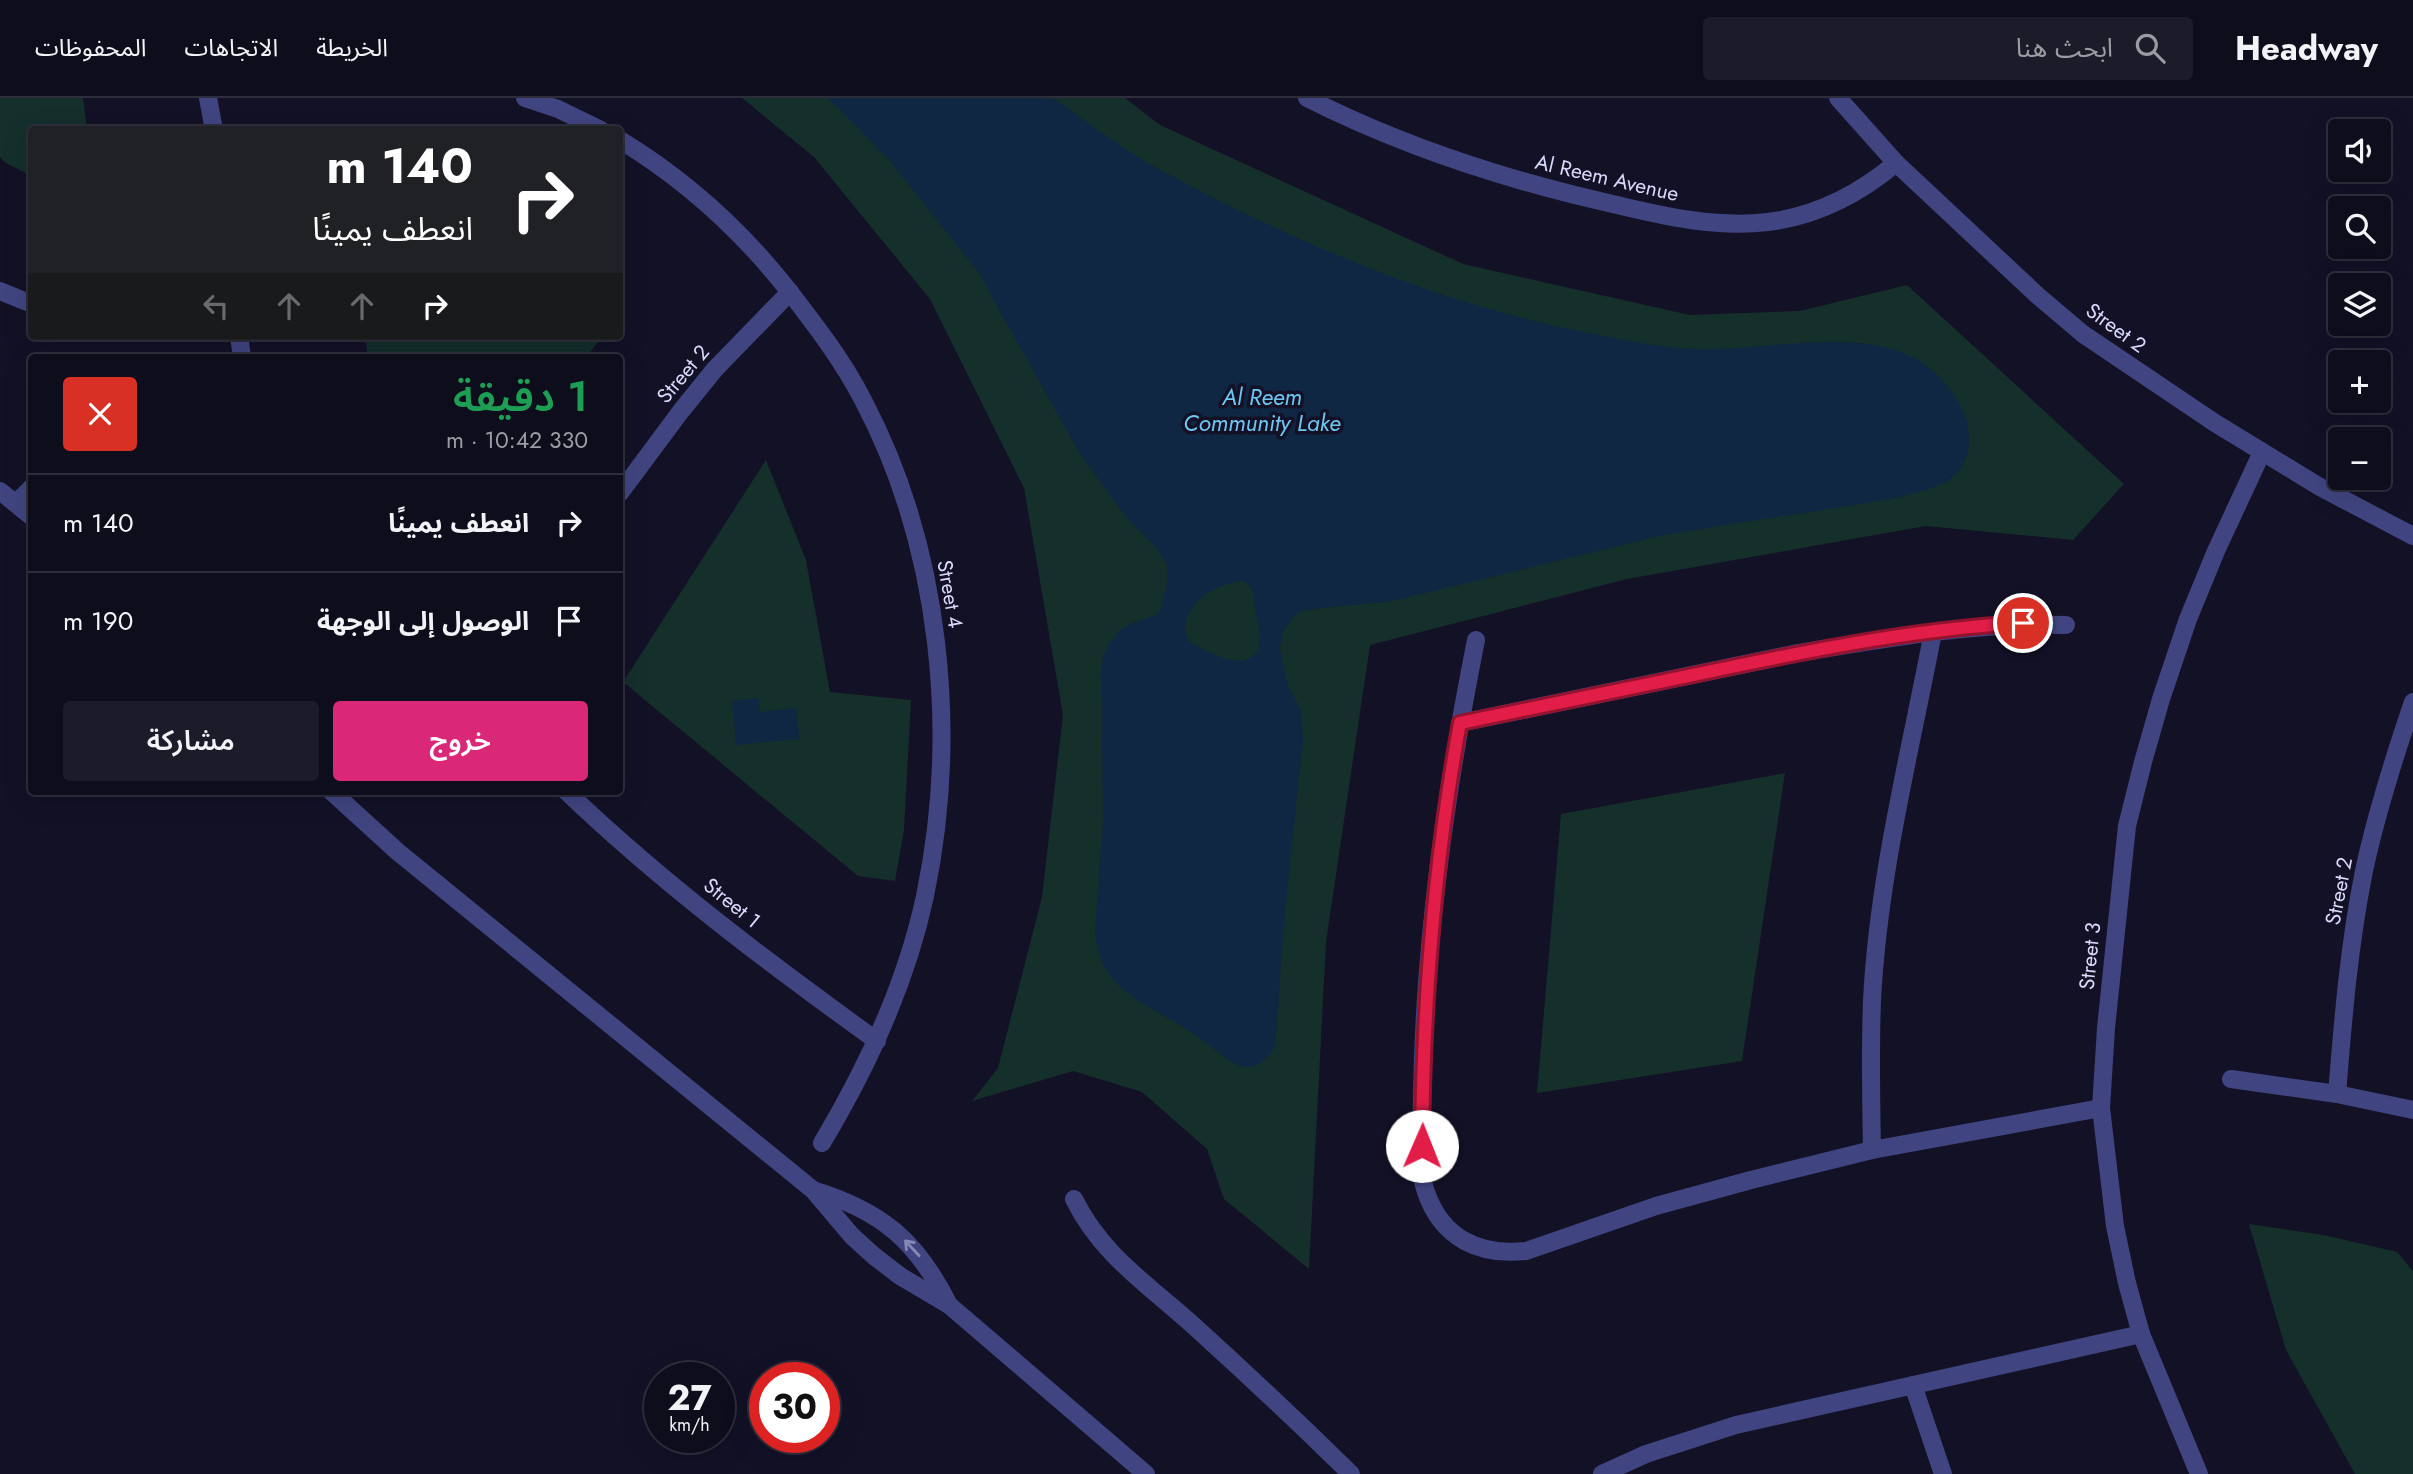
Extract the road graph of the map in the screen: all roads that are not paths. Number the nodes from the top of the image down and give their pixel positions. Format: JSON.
{"nodes":[{"id":1,"x":210,"y":98,"type":"edge"},
{"id":2,"x":525,"y":98,"type":"edge"},
{"id":3,"x":1307,"y":98,"type":"edge"},
{"id":4,"x":1838,"y":98,"type":"edge"},
{"id":5,"x":214,"y":126,"type":"edge"},
{"id":6,"x":593,"y":126,"type":"edge"},
{"id":7,"x":623,"y":142,"type":"edge"},
{"id":8,"x":1896,"y":163,"type":"junction"},
{"id":9,"x":0,"y":291,"type":"edge"},
{"id":10,"x":790,"y":292,"type":"junction"},
{"id":11,"x":28,"y":302,"type":"edge"},
{"id":12,"x":2262,"y":452,"type":"junction"},
{"id":13,"x":623,"y":489,"type":"edge"},
{"id":14,"x":0,"y":491,"type":"edge"},
{"id":15,"x":27,"y":512,"type":"edge"},
{"id":16,"x":2413,"y":537,"type":"edge"},
{"id":17,"x":2066,"y":625,"type":"dead end"},
{"id":18,"x":1933,"y":632,"type":"junction"},
{"id":19,"x":1476,"y":640,"type":"dead end"},
{"id":20,"x":2413,"y":702,"type":"edge"},
{"id":21,"x":1460,"y":723,"type":"junction"},
{"id":22,"x":335,"y":795,"type":"edge"},
{"id":23,"x":571,"y":795,"type":"edge"},
{"id":24,"x":877,"y":1041,"type":"junction"},
{"id":25,"x":2231,"y":1079,"type":"dead end"},
{"id":26,"x":2337,"y":1094,"type":"junction"},
{"id":27,"x":2101,"y":1108,"type":"junction"},
{"id":28,"x":2413,"y":1110,"type":"edge"},
{"id":29,"x":822,"y":1143,"type":"dead end"},
{"id":30,"x":1872,"y":1150,"type":"junction"},
{"id":31,"x":813,"y":1190,"type":"junction"},
{"id":32,"x":1074,"y":1199,"type":"dead end"},
{"id":33,"x":949,"y":1305,"type":"junction"},
{"id":34,"x":2141,"y":1334,"type":"junction"},
{"id":35,"x":1913,"y":1385,"type":"junction"},
{"id":36,"x":1146,"y":1474,"type":"edge"},
{"id":37,"x":1351,"y":1474,"type":"edge"},
{"id":38,"x":1602,"y":1474,"type":"edge"},
{"id":39,"x":1943,"y":1474,"type":"edge"},
{"id":40,"x":2199,"y":1474,"type":"edge"}],
"edges":[{"from":1,"to":5,"type":"street"},
{"from":2,"to":6,"type":"street"},
{"from":3,"to":8,"type":"street","name":"Al Reem Avenue"},
{"from":4,"to":8,"type":"street","name":"Street 2"},
{"from":7,"to":10,"type":"street","name":"Street 4"},
{"from":8,"to":12,"type":"street","name":"Street 2"},
{"from":9,"to":11,"type":"street"},
{"from":10,"to":13,"type":"street","name":"Street 2"},
{"from":10,"to":24,"type":"street","name":"Street 4"},
{"from":12,"to":16,"type":"street","name":"Street 2"},
{"from":12,"to":27,"type":"street","name":"Street 3"},
{"from":14,"to":15,"type":"street"},
{"from":17,"to":18,"type":"street"},
{"from":18,"to":21,"type":"street"},
{"from":18,"to":30,"type":"street"},
{"from":19,"to":21,"type":"street"},
{"from":20,"to":26,"type":"street","name":"Street 2"},
{"from":21,"to":30,"type":"street"},
{"from":22,"to":31,"type":"street"},
{"from":23,"to":24,"type":"street","name":"Street 1"},
{"from":24,"to":29,"type":"street","name":"Street 4"},
{"from":25,"to":26,"type":"street"},
{"from":26,"to":28,"type":"street"},
{"from":27,"to":30,"type":"street"},
{"from":27,"to":34,"type":"street","name":"Street 3"},
{"from":31,"to":33,"type":"street"},
{"from":33,"to":31,"type":"street","one_way":true},
{"from":32,"to":37,"type":"street"},
{"from":33,"to":36,"type":"street"},
{"from":34,"to":35,"type":"street"},
{"from":34,"to":40,"type":"street","name":"Street 3"},
{"from":35,"to":38,"type":"street"},
{"from":35,"to":39,"type":"street"}]}
